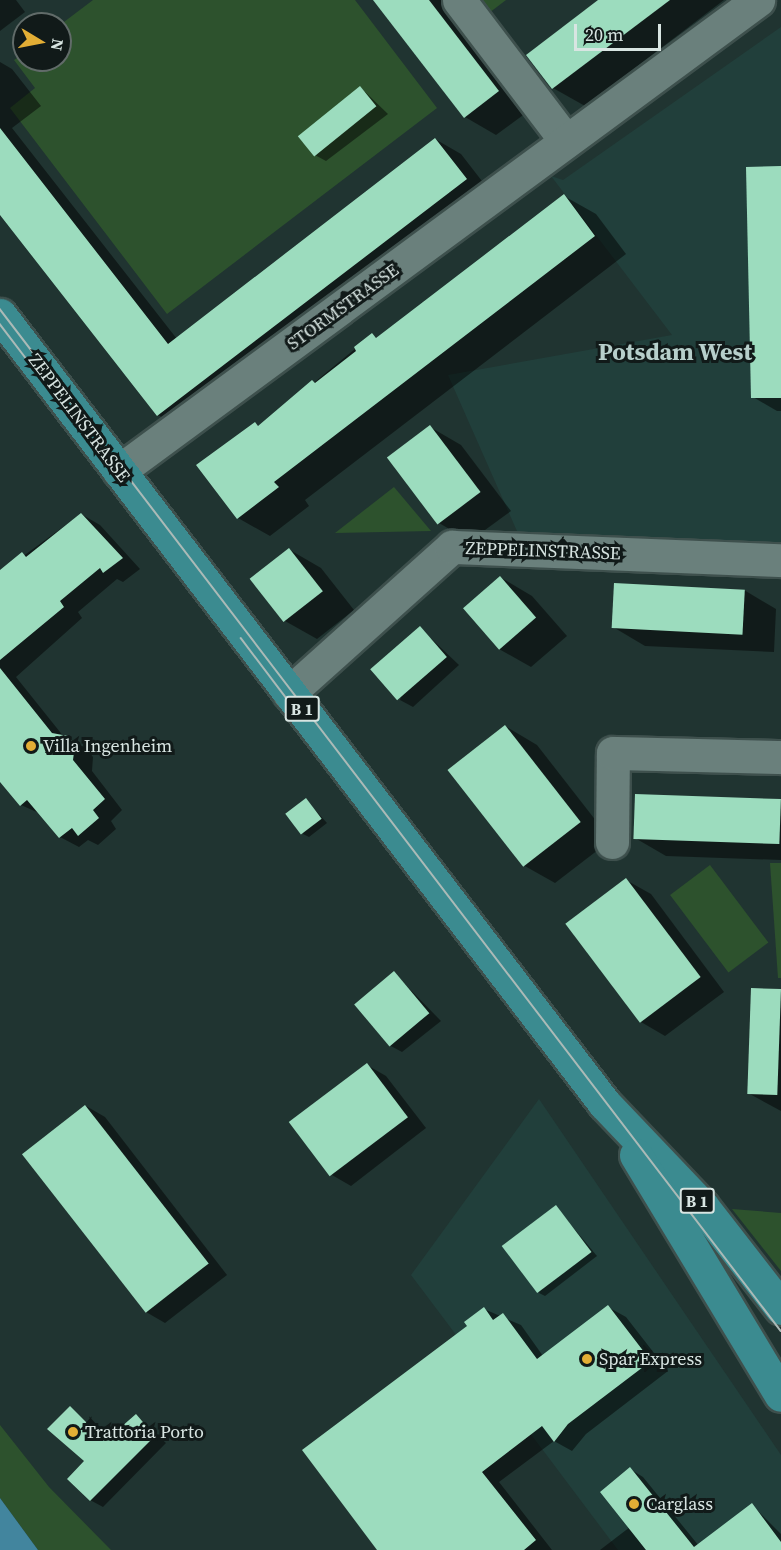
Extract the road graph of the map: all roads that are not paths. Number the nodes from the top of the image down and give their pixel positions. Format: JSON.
{"nodes":[{"id":1,"x":459,"y":0,"type":"edge"},
{"id":2,"x":758,"y":0,"type":"edge"},
{"id":3,"x":566,"y":141,"type":"junction"},
{"id":4,"x":0,"y":315,"type":"edge"},
{"id":5,"x":119,"y":471,"type":"junction"},
{"id":6,"x":781,"y":560,"type":"edge"},
{"id":7,"x":289,"y":693,"type":"junction"},
{"id":8,"x":781,"y":757,"type":"edge"},
{"id":9,"x":612,"y":842,"type":"dead end"},
{"id":10,"x":604,"y":1102,"type":"junction"},
{"id":11,"x":781,"y":1308,"type":"edge"},
{"id":12,"x":781,"y":1395,"type":"edge"}],
"edges":[{"from":1,"to":3,"type":"street"},
{"from":2,"to":3,"type":"street","name":"STORMSTRASSE"},
{"from":3,"to":5,"type":"street","name":"STORMSTRASSE"},
{"from":4,"to":5,"type":"main road","name":"ZEPPELINSTRASSE","number":"B 1"},
{"from":5,"to":7,"type":"main road","name":"ZEPPELINSTRASSE","number":"B 1"},
{"from":6,"to":7,"type":"street","name":"ZEPPELINSTRASSE"},
{"from":7,"to":10,"type":"main road","name":"ZEPPELINSTRASSE","number":"B 1"},
{"from":8,"to":9,"type":"street"},
{"from":10,"to":11,"type":"main road","name":"ZEPPELINSTRASSE","number":"B 1"},
{"from":10,"to":12,"type":"main road","name":"ZEPPELINSTRASSE","number":"B 1"}]}
